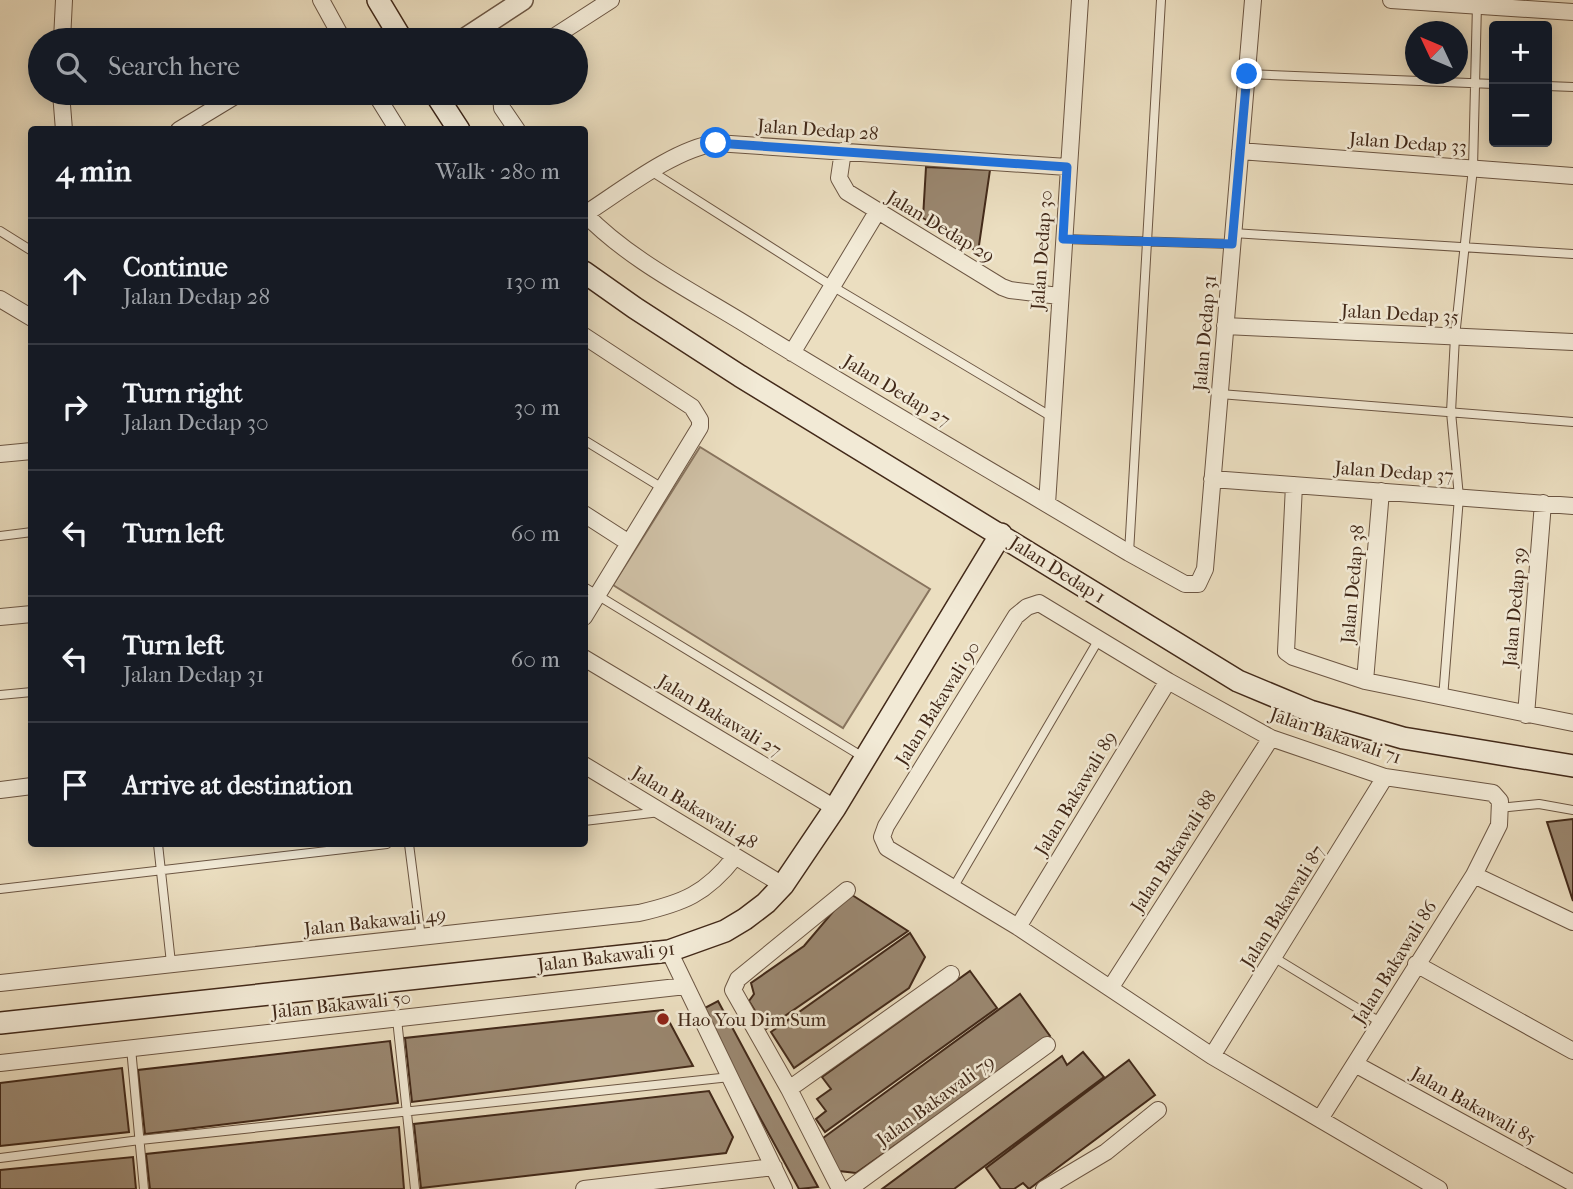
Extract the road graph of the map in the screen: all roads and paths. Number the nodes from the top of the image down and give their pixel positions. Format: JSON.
{"nodes":[{"id":1,"x":64,"y":0,"type":"edge"},
{"id":2,"x":321,"y":0,"type":"edge"},
{"id":3,"x":378,"y":0,"type":"edge"},
{"id":4,"x":523,"y":0,"type":"edge"},
{"id":5,"x":611,"y":0,"type":"edge"},
{"id":6,"x":1080,"y":0,"type":"edge"},
{"id":7,"x":1161,"y":0,"type":"edge"},
{"id":8,"x":1253,"y":0,"type":"edge"},
{"id":9,"x":1391,"y":0,"type":"edge"},
{"id":10,"x":1477,"y":4,"type":"junction"},
{"id":11,"x":1573,"y":12,"type":"edge"},
{"id":12,"x":63,"y":28,"type":"edge"},
{"id":13,"x":332,"y":28,"type":"edge"},
{"id":14,"x":395,"y":28,"type":"edge"},
{"id":15,"x":480,"y":28,"type":"edge"},
{"id":16,"x":568,"y":28,"type":"edge"},
{"id":17,"x":1247,"y":74,"type":"junction"},
{"id":18,"x":1475,"y":84,"type":"junction"},
{"id":19,"x":1489,"y":84,"type":"edge"},
{"id":20,"x":1552,"y":86,"type":"edge"},
{"id":21,"x":1573,"y":88,"type":"edge"},
{"id":22,"x":62,"y":105,"type":"edge"},
{"id":23,"x":220,"y":105,"type":"edge"},
{"id":24,"x":382,"y":105,"type":"edge"},
{"id":25,"x":443,"y":105,"type":"edge"},
{"id":26,"x":502,"y":105,"type":"edge"},
{"id":27,"x":64,"y":126,"type":"edge"},
{"id":28,"x":186,"y":126,"type":"edge"},
{"id":29,"x":396,"y":126,"type":"edge"},
{"id":30,"x":456,"y":126,"type":"edge"},
{"id":31,"x":514,"y":126,"type":"edge"},
{"id":32,"x":843,"y":151,"type":"junction"},
{"id":33,"x":1240,"y":151,"type":"junction"},
{"id":34,"x":1067,"y":167,"type":"junction"},
{"id":35,"x":1473,"y":168,"type":"junction"},
{"id":36,"x":651,"y":171,"type":"junction"},
{"id":37,"x":1573,"y":176,"type":"edge"},
{"id":38,"x":588,"y":212,"type":"edge"},
{"id":39,"x":877,"y":212,"type":"junction"},
{"id":40,"x":588,"y":217,"type":"edge"},
{"id":41,"x":0,"y":231,"type":"edge"},
{"id":42,"x":1233,"y":238,"type":"junction"},
{"id":43,"x":1063,"y":239,"type":"junction"},
{"id":44,"x":1148,"y":241,"type":"junction"},
{"id":45,"x":1465,"y":247,"type":"junction"},
{"id":46,"x":28,"y":248,"type":"edge"},
{"id":47,"x":1573,"y":254,"type":"edge"},
{"id":48,"x":588,"y":275,"type":"edge"},
{"id":49,"x":832,"y":286,"type":"junction"},
{"id":50,"x":1059,"y":296,"type":"junction"},
{"id":51,"x":0,"y":299,"type":"edge"},
{"id":52,"x":28,"y":316,"type":"edge"},
{"id":53,"x":1225,"y":326,"type":"junction"},
{"id":54,"x":1455,"y":337,"type":"junction"},
{"id":55,"x":588,"y":339,"type":"edge"},
{"id":56,"x":1573,"y":342,"type":"edge"},
{"id":57,"x":792,"y":353,"type":"junction"},
{"id":58,"x":1220,"y":394,"type":"junction"},
{"id":59,"x":1451,"y":412,"type":"junction"},
{"id":60,"x":1052,"y":417,"type":"junction"},
{"id":61,"x":1573,"y":422,"type":"edge"},
{"id":62,"x":588,"y":442,"type":"edge"},
{"id":63,"x":28,"y":451,"type":"edge"},
{"id":64,"x":0,"y":454,"type":"edge"},
{"id":65,"x":1212,"y":479,"type":"junction"},
{"id":66,"x":1294,"y":485,"type":"junction"},
{"id":67,"x":664,"y":489,"type":"junction"},
{"id":68,"x":1381,"y":491,"type":"junction"},
{"id":69,"x":1459,"y":497,"type":"junction"},
{"id":70,"x":1543,"y":503,"type":"junction"},
{"id":71,"x":1047,"y":504,"type":"junction"},
{"id":72,"x":1573,"y":506,"type":"edge"},
{"id":73,"x":588,"y":517,"type":"edge"},
{"id":74,"x":28,"y":532,"type":"edge"},
{"id":75,"x":1001,"y":534,"type":"junction"},
{"id":76,"x":0,"y":536,"type":"edge"},
{"id":77,"x":629,"y":543,"type":"junction"},
{"id":78,"x":1129,"y":553,"type":"junction"},
{"id":79,"x":1198,"y":584,"type":"joint"},
{"id":80,"x":591,"y":591,"type":"edge"},
{"id":81,"x":1039,"y":603,"type":"joint"},
{"id":82,"x":28,"y":614,"type":"edge"},
{"id":83,"x":0,"y":617,"type":"edge"},
{"id":84,"x":1099,"y":639,"type":"junction"},
{"id":85,"x":588,"y":660,"type":"edge"},
{"id":86,"x":1168,"y":681,"type":"junction"},
{"id":87,"x":1365,"y":681,"type":"junction"},
{"id":88,"x":28,"y":692,"type":"edge"},
{"id":89,"x":0,"y":695,"type":"edge"},
{"id":90,"x":1443,"y":698,"type":"junction"},
{"id":91,"x":1526,"y":715,"type":"junction"},
{"id":92,"x":1573,"y":723,"type":"edge"},
{"id":93,"x":1271,"y":738,"type":"junction"},
{"id":94,"x":865,"y":758,"type":"junction"},
{"id":95,"x":1573,"y":766,"type":"edge"},
{"id":96,"x":588,"y":767,"type":"edge"},
{"id":97,"x":1385,"y":777,"type":"junction"},
{"id":98,"x":28,"y":786,"type":"edge"},
{"id":99,"x":0,"y":790,"type":"edge"},
{"id":100,"x":835,"y":808,"type":"junction"},
{"id":101,"x":1499,"y":808,"type":"junction"},
{"id":102,"x":1573,"y":810,"type":"edge"},
{"id":103,"x":663,"y":812,"type":"junction"},
{"id":104,"x":588,"y":821,"type":"edge"},
{"id":105,"x":158,"y":847,"type":"edge"},
{"id":106,"x":360,"y":847,"type":"edge"},
{"id":107,"x":410,"y":847,"type":"edge"},
{"id":108,"x":735,"y":857,"type":"junction"},
{"id":109,"x":161,"y":869,"type":"junction"},
{"id":110,"x":1474,"y":875,"type":"junction"},
{"id":111,"x":783,"y":885,"type":"junction"},
{"id":112,"x":953,"y":888,"type":"junction"},
{"id":113,"x":0,"y":889,"type":"edge"},
{"id":114,"x":847,"y":890,"type":"dead end"},
{"id":115,"x":1573,"y":922,"type":"edge"},
{"id":116,"x":1018,"y":927,"type":"junction"},
{"id":117,"x":421,"y":937,"type":"junction"},
{"id":118,"x":669,"y":951,"type":"junction"},
{"id":119,"x":1275,"y":958,"type":"junction"},
{"id":120,"x":171,"y":964,"type":"junction"},
{"id":121,"x":1416,"y":964,"type":"junction"},
{"id":122,"x":951,"y":974,"type":"dead end"},
{"id":123,"x":0,"y":983,"type":"edge"},
{"id":124,"x":686,"y":986,"type":"junction"},
{"id":125,"x":1111,"y":987,"type":"junction"},
{"id":126,"x":397,"y":1018,"type":"junction"},
{"id":127,"x":1380,"y":1022,"type":"junction"},
{"id":128,"x":0,"y":1023,"type":"edge"},
{"id":129,"x":1046,"y":1045,"type":"dead end"},
{"id":130,"x":131,"y":1048,"type":"junction"},
{"id":131,"x":1573,"y":1051,"type":"edge"},
{"id":132,"x":1212,"y":1056,"type":"junction"},
{"id":133,"x":0,"y":1063,"type":"edge"},
{"id":134,"x":1355,"y":1064,"type":"junction"},
{"id":135,"x":730,"y":1077,"type":"junction"},
{"id":136,"x":789,"y":1089,"type":"junction"},
{"id":137,"x":1158,"y":1110,"type":"dead end"},
{"id":138,"x":407,"y":1112,"type":"junction"},
{"id":139,"x":1320,"y":1119,"type":"junction"},
{"id":140,"x":140,"y":1140,"type":"junction"},
{"id":141,"x":0,"y":1158,"type":"edge"},
{"id":142,"x":774,"y":1167,"type":"junction"},
{"id":143,"x":668,"y":1184,"type":"edge"},
{"id":144,"x":1573,"y":1184,"type":"edge"},
{"id":145,"x":144,"y":1189,"type":"edge"},
{"id":146,"x":415,"y":1189,"type":"edge"},
{"id":147,"x":584,"y":1189,"type":"edge"},
{"id":148,"x":784,"y":1189,"type":"edge"},
{"id":149,"x":840,"y":1189,"type":"edge"},
{"id":150,"x":849,"y":1189,"type":"edge"},
{"id":151,"x":1044,"y":1189,"type":"edge"},
{"id":152,"x":1439,"y":1189,"type":"edge"}],
"edges":[{"from":1,"to":12,"type":"street"},
{"from":2,"to":13,"type":"street"},
{"from":3,"to":14,"type":"main road"},
{"from":4,"to":15,"type":"street"},
{"from":5,"to":16,"type":"street"},
{"from":6,"to":34,"type":"street","name":"Jalan Dedap 30"},
{"from":7,"to":44,"type":"lane"},
{"from":8,"to":17,"type":"street","name":"Jalan Dedap 31"},
{"from":9,"to":10,"type":"street"},
{"from":10,"to":11,"type":"street"},
{"from":10,"to":18,"type":"lane"},
{"from":17,"to":18,"type":"lane"},
{"from":17,"to":33,"type":"street","name":"Jalan Dedap 31"},
{"from":18,"to":19,"type":"lane"},
{"from":18,"to":35,"type":"lane"},
{"from":20,"to":21,"type":"lane"},
{"from":22,"to":27,"type":"street"},
{"from":23,"to":28,"type":"street"},
{"from":24,"to":29,"type":"street"},
{"from":25,"to":30,"type":"main road"},
{"from":26,"to":31,"type":"street"},
{"from":32,"to":34,"type":"street","name":"Jalan Dedap 28"},
{"from":32,"to":36,"type":"street","name":"Jalan Dedap 28"},
{"from":32,"to":39,"type":"street","name":"Jalan Dedap 29"},
{"from":33,"to":35,"type":"street","name":"Jalan Dedap 33"},
{"from":33,"to":42,"type":"street","name":"Jalan Dedap 31"},
{"from":34,"to":43,"type":"street","name":"Jalan Dedap 30"},
{"from":35,"to":37,"type":"street","name":"Jalan Dedap 33"},
{"from":35,"to":45,"type":"lane"},
{"from":36,"to":38,"type":"street","name":"Jalan Dedap 28"},
{"from":36,"to":49,"type":"lane"},
{"from":39,"to":49,"type":"street"},
{"from":39,"to":50,"type":"street","name":"Jalan Dedap 29"},
{"from":40,"to":57,"type":"street","name":"Jalan Dedap 27"},
{"from":41,"to":46,"type":"lane"},
{"from":42,"to":44,"type":"lane"},
{"from":42,"to":45,"type":"lane"},
{"from":42,"to":53,"type":"street","name":"Jalan Dedap 31"},
{"from":43,"to":44,"type":"lane"},
{"from":43,"to":50,"type":"street","name":"Jalan Dedap 30"},
{"from":44,"to":78,"type":"lane"},
{"from":45,"to":47,"type":"lane"},
{"from":45,"to":54,"type":"lane"},
{"from":48,"to":75,"type":"main road","name":"Jalan Dedap 1"},
{"from":49,"to":57,"type":"street"},
{"from":49,"to":60,"type":"lane"},
{"from":50,"to":60,"type":"street","name":"Jalan Dedap 30"},
{"from":51,"to":52,"type":"street"},
{"from":53,"to":54,"type":"street","name":"Jalan Dedap 35"},
{"from":53,"to":58,"type":"street","name":"Jalan Dedap 31"},
{"from":54,"to":56,"type":"street","name":"Jalan Dedap 35"},
{"from":54,"to":59,"type":"lane"},
{"from":55,"to":67,"type":"street"},
{"from":57,"to":71,"type":"street","name":"Jalan Dedap 27"},
{"from":58,"to":59,"type":"lane"},
{"from":58,"to":65,"type":"street","name":"Jalan Dedap 31"},
{"from":59,"to":61,"type":"lane"},
{"from":59,"to":69,"type":"lane"},
{"from":60,"to":71,"type":"street","name":"Jalan Dedap 30"},
{"from":62,"to":67,"type":"lane"},
{"from":63,"to":64,"type":"street"},
{"from":65,"to":66,"type":"street","name":"Jalan Dedap 37"},
{"from":65,"to":79,"type":"street","name":"Jalan Dedap 31"},
{"from":66,"to":68,"type":"street","name":"Jalan Dedap 37"},
{"from":66,"to":87,"type":"street"},
{"from":67,"to":77,"type":"street"},
{"from":68,"to":69,"type":"street","name":"Jalan Dedap 37"},
{"from":68,"to":87,"type":"street","name":"Jalan Dedap 38"},
{"from":69,"to":70,"type":"street","name":"Jalan Dedap 37"},
{"from":69,"to":90,"type":"lane"},
{"from":70,"to":72,"type":"street","name":"Jalan Dedap 37"},
{"from":70,"to":91,"type":"street","name":"Jalan Dedap 39"},
{"from":71,"to":78,"type":"street","name":"Jalan Dedap 27"},
{"from":73,"to":77,"type":"street"},
{"from":74,"to":76,"type":"lane"},
{"from":75,"to":94,"type":"main road","name":"Jalan Bakawali 91"},
{"from":75,"to":95,"type":"main road","name":"Jalan Dedap 1"},
{"from":77,"to":80,"type":"street"},
{"from":78,"to":79,"type":"street","name":"Jalan Dedap 27"},
{"from":80,"to":94,"type":"lane"},
{"from":81,"to":84,"type":"street","name":"Jalan Bakawali 71"},
{"from":81,"to":112,"type":"street","name":"Jalan Bakawali 90"},
{"from":82,"to":83,"type":"street"},
{"from":84,"to":86,"type":"street","name":"Jalan Bakawali 71"},
{"from":84,"to":112,"type":"lane"},
{"from":85,"to":100,"type":"street","name":"Jalan Bakawali 27"},
{"from":86,"to":93,"type":"street","name":"Jalan Bakawali 71"},
{"from":86,"to":116,"type":"street","name":"Jalan Bakawali 89"},
{"from":87,"to":90,"type":"street"},
{"from":88,"to":89,"type":"lane"},
{"from":90,"to":91,"type":"street"},
{"from":91,"to":92,"type":"street"},
{"from":93,"to":97,"type":"street","name":"Jalan Bakawali 71"},
{"from":93,"to":125,"type":"street","name":"Jalan Bakawali 88"},
{"from":94,"to":100,"type":"main road","name":"Jalan Bakawali 91"},
{"from":96,"to":103,"type":"street","name":"Jalan Bakawali 48"},
{"from":97,"to":101,"type":"street","name":"Jalan Bakawali 71"},
{"from":97,"to":119,"type":"street","name":"Jalan Bakawali 87"},
{"from":98,"to":99,"type":"street"},
{"from":100,"to":111,"type":"main road","name":"Jalan Bakawali 91"},
{"from":101,"to":102,"type":"lane"},
{"from":101,"to":110,"type":"street","name":"Jalan Bakawali 86"},
{"from":103,"to":104,"type":"lane"},
{"from":103,"to":108,"type":"street","name":"Jalan Bakawali 48"},
{"from":105,"to":109,"type":"lane"},
{"from":106,"to":109,"type":"lane"},
{"from":107,"to":117,"type":"lane"},
{"from":108,"to":111,"type":"street","name":"Jalan Bakawali 48"},
{"from":108,"to":117,"type":"street","name":"Jalan Bakawali 49"},
{"from":109,"to":113,"type":"lane"},
{"from":109,"to":120,"type":"lane"},
{"from":110,"to":115,"type":"street"},
{"from":110,"to":121,"type":"street","name":"Jalan Bakawali 86"},
{"from":111,"to":118,"type":"main road","name":"Jalan Bakawali 91"},
{"from":112,"to":116,"type":"street"},
{"from":114,"to":136,"type":"street"},
{"from":116,"to":125,"type":"street"},
{"from":117,"to":120,"type":"street","name":"Jalan Bakawali 49"},
{"from":118,"to":124,"type":"street"},
{"from":118,"to":128,"type":"main road","name":"Jalan Bakawali 91"},
{"from":119,"to":127,"type":"lane"},
{"from":119,"to":132,"type":"street","name":"Jalan Bakawali 87"},
{"from":120,"to":123,"type":"street","name":"Jalan Bakawali 49"},
{"from":121,"to":127,"type":"street","name":"Jalan Bakawali 86"},
{"from":121,"to":131,"type":"street"},
{"from":122,"to":136,"type":"street"},
{"from":124,"to":126,"type":"street","name":"Jalan Bakawali 50"},
{"from":124,"to":135,"type":"street"},
{"from":125,"to":132,"type":"street"},
{"from":126,"to":130,"type":"street","name":"Jalan Bakawali 50"},
{"from":126,"to":138,"type":"lane"},
{"from":127,"to":134,"type":"street","name":"Jalan Bakawali 86"},
{"from":129,"to":150,"type":"street","name":"Jalan Bakawali 79"},
{"from":130,"to":133,"type":"street","name":"Jalan Bakawali 50"},
{"from":130,"to":140,"type":"lane"},
{"from":132,"to":139,"type":"street"},
{"from":134,"to":139,"type":"street","name":"Jalan Bakawali 86"},
{"from":134,"to":144,"type":"street","name":"Jalan Bakawali 85"},
{"from":135,"to":138,"type":"lane"},
{"from":135,"to":142,"type":"street"},
{"from":136,"to":149,"type":"street"},
{"from":137,"to":151,"type":"street"},
{"from":138,"to":140,"type":"lane"},
{"from":138,"to":146,"type":"lane"},
{"from":139,"to":152,"type":"street"},
{"from":140,"to":141,"type":"lane"},
{"from":140,"to":145,"type":"lane"},
{"from":142,"to":143,"type":"street"},
{"from":142,"to":148,"type":"street"},
{"from":143,"to":147,"type":"street"}]}
